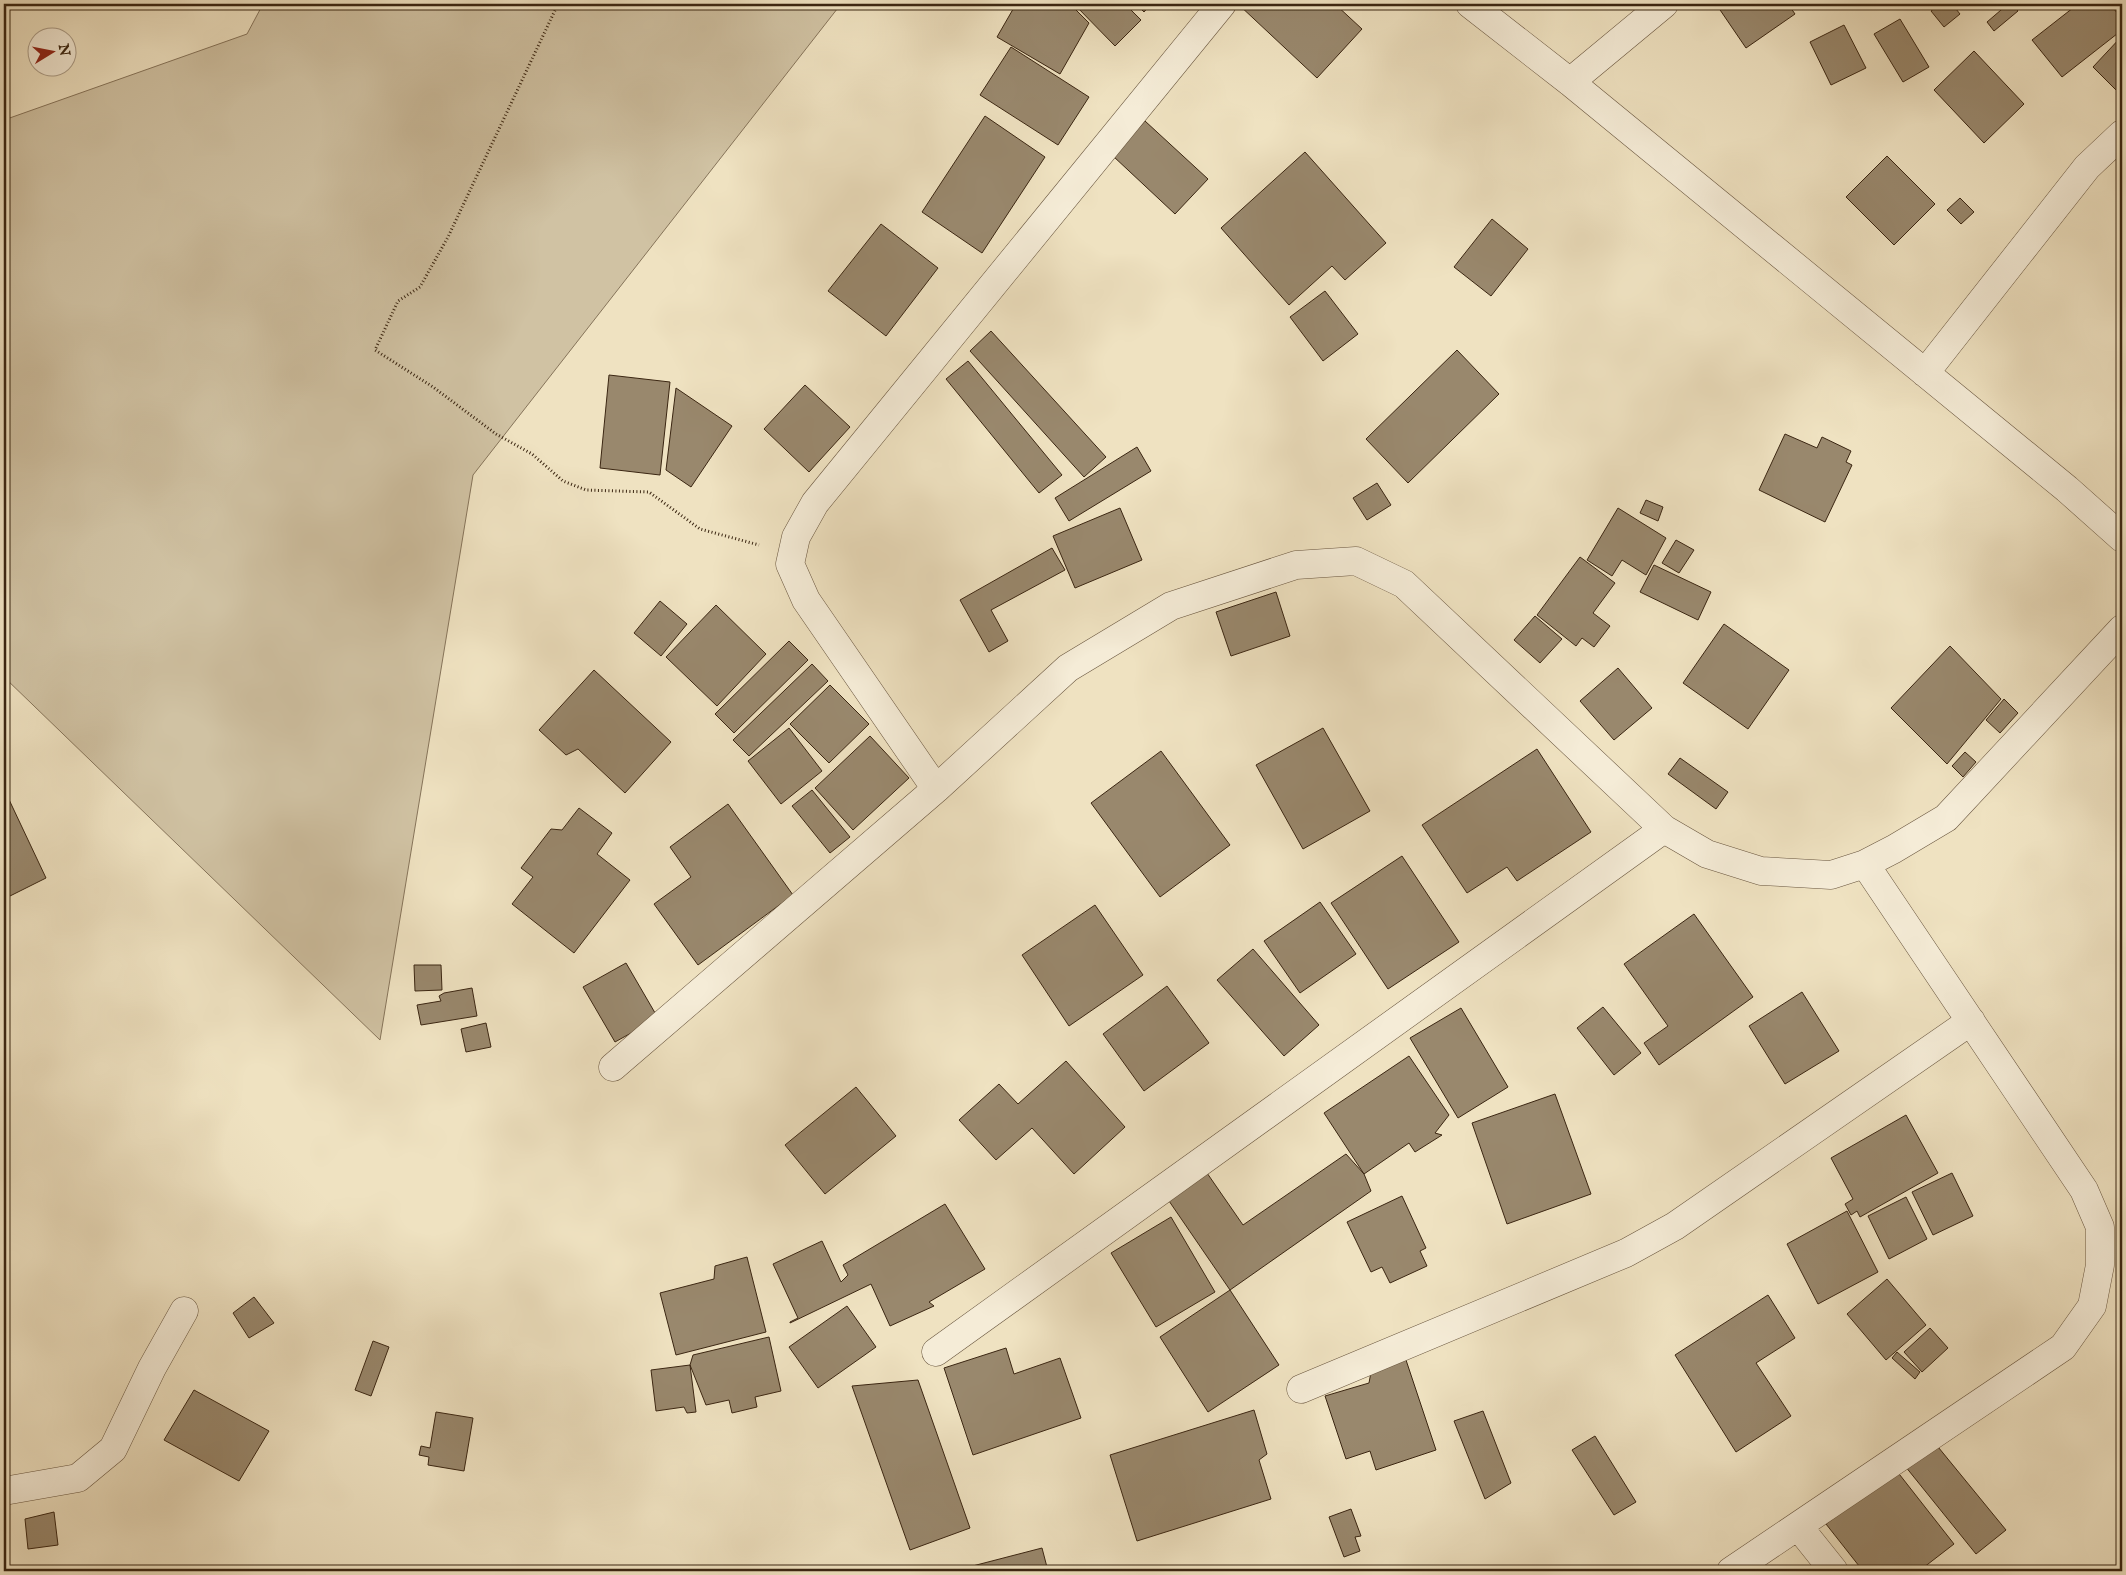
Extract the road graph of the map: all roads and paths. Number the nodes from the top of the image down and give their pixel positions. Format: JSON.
{"nodes":[{"id":1,"x":558,"y":4,"type":"edge"},
{"id":2,"x":1222,"y":4,"type":"edge"},
{"id":3,"x":1470,"y":4,"type":"edge"},
{"id":4,"x":1664,"y":4,"type":"edge"},
{"id":5,"x":1570,"y":82,"type":"junction"},
{"id":6,"x":2122,"y":134,"type":"edge"},
{"id":7,"x":1926,"y":373,"type":"junction"},
{"id":8,"x":2122,"y":538,"type":"edge"},
{"id":9,"x":792,"y":552,"type":"junction"},
{"id":10,"x":2122,"y":629,"type":"edge"},
{"id":11,"x":936,"y":788,"type":"junction"},
{"id":12,"x":1664,"y":829,"type":"junction"},
{"id":13,"x":1865,"y":864,"type":"junction"},
{"id":14,"x":1971,"y":1021,"type":"junction"},
{"id":15,"x":613,"y":1067,"type":"dead end"},
{"id":16,"x":184,"y":1311,"type":"dead end"},
{"id":17,"x":936,"y":1352,"type":"dead end"},
{"id":18,"x":1301,"y":1389,"type":"dead end"},
{"id":19,"x":4,"y":1491,"type":"edge"},
{"id":20,"x":1798,"y":1526,"type":"junction"},
{"id":21,"x":1731,"y":1571,"type":"edge"},
{"id":22,"x":1834,"y":1571,"type":"edge"}],
"edges":[{"from":1,"to":9,"type":"path"},
{"from":2,"to":9,"type":"street"},
{"from":3,"to":5,"type":"street"},
{"from":4,"to":5,"type":"street"},
{"from":5,"to":7,"type":"street"},
{"from":6,"to":7,"type":"street"},
{"from":7,"to":8,"type":"street"},
{"from":9,"to":11,"type":"street"},
{"from":10,"to":13,"type":"street"},
{"from":11,"to":12,"type":"street"},
{"from":11,"to":15,"type":"street"},
{"from":12,"to":13,"type":"street"},
{"from":12,"to":17,"type":"street"},
{"from":13,"to":14,"type":"street"},
{"from":14,"to":18,"type":"street"},
{"from":14,"to":20,"type":"street"},
{"from":16,"to":19,"type":"street"},
{"from":20,"to":21,"type":"street"},
{"from":20,"to":22,"type":"street"}]}
